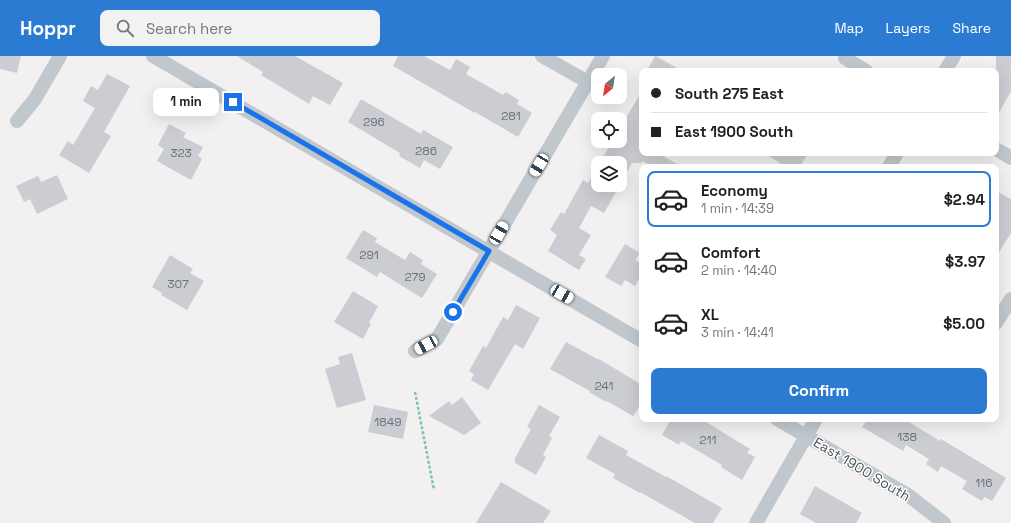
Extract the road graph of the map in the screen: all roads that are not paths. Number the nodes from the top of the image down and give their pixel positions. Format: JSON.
{"nodes":[{"id":1,"x":60,"y":56,"type":"edge"},
{"id":2,"x":153,"y":56,"type":"edge"},
{"id":3,"x":542,"y":56,"type":"edge"},
{"id":4,"x":603,"y":56,"type":"edge"},
{"id":5,"x":845,"y":56,"type":"edge"},
{"id":6,"x":954,"y":56,"type":"edge"},
{"id":7,"x":861,"y":68,"type":"edge"},
{"id":8,"x":947,"y":68,"type":"edge"},
{"id":9,"x":588,"y":82,"type":"junction"},
{"id":10,"x":17,"y":121,"type":"dead end"},
{"id":11,"x":999,"y":151,"type":"edge"},
{"id":12,"x":1011,"y":158,"type":"edge"},
{"id":13,"x":489,"y":251,"type":"junction"},
{"id":14,"x":1011,"y":299,"type":"edge"},
{"id":15,"x":999,"y":318,"type":"edge"},
{"id":16,"x":639,"y":339,"type":"edge"},
{"id":17,"x":415,"y":351,"type":"dead end"},
{"id":18,"x":782,"y":422,"type":"edge"},
{"id":19,"x":814,"y":422,"type":"edge"},
{"id":20,"x":806,"y":436,"type":"junction"},
{"id":21,"x":756,"y":523,"type":"edge"},
{"id":22,"x":944,"y":523,"type":"edge"}],
"edges":[{"from":1,"to":10,"type":"street"},
{"from":2,"to":13,"type":"street"},
{"from":3,"to":9,"type":"street"},
{"from":4,"to":9,"type":"street"},
{"from":5,"to":7,"type":"street"},
{"from":6,"to":8,"type":"street"},
{"from":9,"to":13,"type":"street"},
{"from":11,"to":12,"type":"street"},
{"from":13,"to":16,"type":"street"},
{"from":13,"to":17,"type":"street"},
{"from":14,"to":15,"type":"street"},
{"from":18,"to":20,"type":"street","name":"East 1900 South"},
{"from":19,"to":20,"type":"street"},
{"from":20,"to":21,"type":"street"},
{"from":20,"to":22,"type":"street","name":"East 1900 South"}]}
